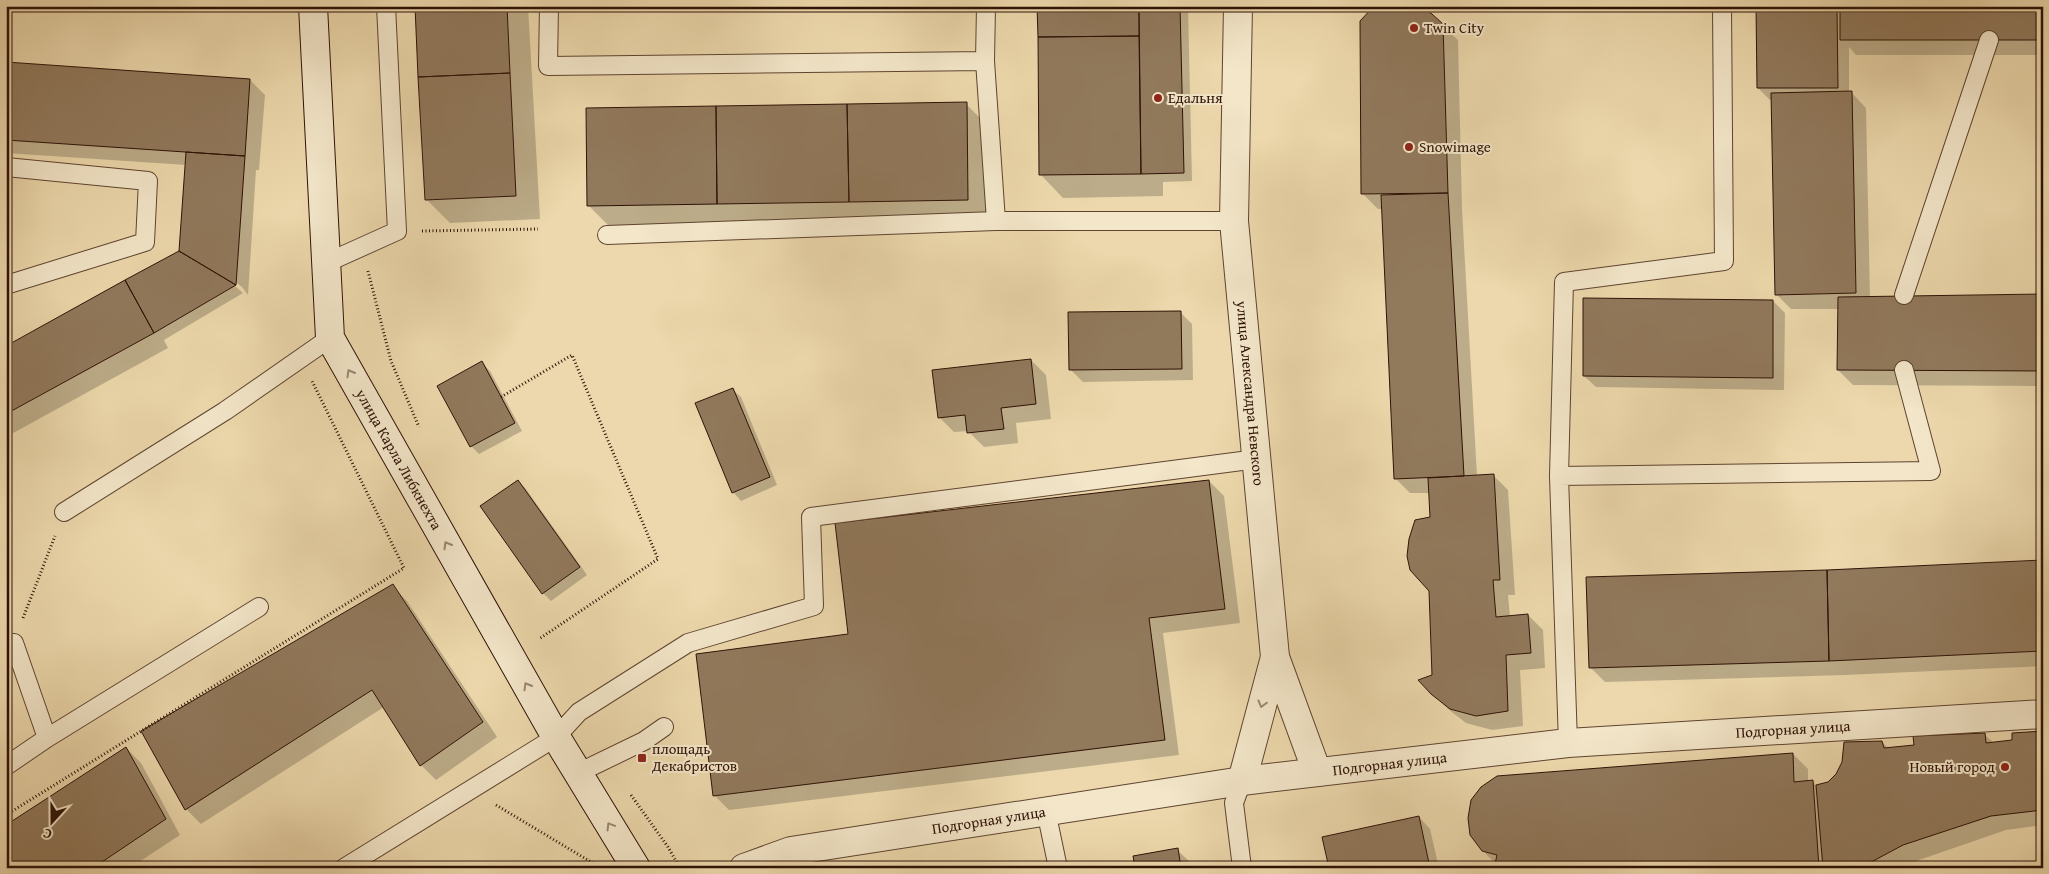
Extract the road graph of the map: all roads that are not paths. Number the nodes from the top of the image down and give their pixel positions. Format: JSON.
{"nodes":[{"id":1,"x":312,"y":6,"type":"edge"},
{"id":2,"x":386,"y":6,"type":"edge"},
{"id":3,"x":549,"y":6,"type":"edge"},
{"id":4,"x":986,"y":6,"type":"edge"},
{"id":5,"x":1238,"y":6,"type":"edge"},
{"id":6,"x":1722,"y":6,"type":"edge"},
{"id":7,"x":1989,"y":40,"type":"dead end"},
{"id":8,"x":985,"y":62,"type":"junction"},
{"id":9,"x":6,"y":166,"type":"edge"},
{"id":10,"x":996,"y":221,"type":"junction"},
{"id":11,"x":1234,"y":221,"type":"junction"},
{"id":12,"x":607,"y":235,"type":"dead end"},
{"id":13,"x":326,"y":263,"type":"junction"},
{"id":14,"x":6,"y":285,"type":"edge"},
{"id":15,"x":1904,"y":295,"type":"dead end"},
{"id":16,"x":330,"y":338,"type":"junction"},
{"id":17,"x":1904,"y":370,"type":"dead end"},
{"id":18,"x":1257,"y":458,"type":"junction"},
{"id":19,"x":1559,"y":476,"type":"junction"},
{"id":20,"x":64,"y":512,"type":"road end"},
{"id":21,"x":258,"y":607,"type":"dead end"},
{"id":22,"x":10,"y":643,"type":"edge"},
{"id":23,"x":1275,"y":657,"type":"junction"},
{"id":24,"x":2043,"y":714,"type":"edge"},
{"id":25,"x":664,"y":727,"type":"dead end"},
{"id":26,"x":556,"y":737,"type":"junction"},
{"id":27,"x":47,"y":738,"type":"junction"},
{"id":28,"x":1568,"y":743,"type":"junction"},
{"id":29,"x":6,"y":766,"type":"edge"},
{"id":30,"x":1317,"y":772,"type":"junction"},
{"id":31,"x":578,"y":773,"type":"junction"},
{"id":32,"x":1242,"y":781,"type":"junction"},
{"id":33,"x":1046,"y":812,"type":"junction"},
{"id":34,"x":344,"y":868,"type":"edge"},
{"id":35,"x":636,"y":868,"type":"edge"},
{"id":36,"x":744,"y":868,"type":"edge"},
{"id":37,"x":1058,"y":868,"type":"edge"},
{"id":38,"x":1242,"y":868,"type":"edge"}],
"edges":[{"from":1,"to":13,"type":"street","name":"улица Карла Либкнехта"},
{"from":2,"to":13,"type":"lane"},
{"from":3,"to":8,"type":"lane"},
{"from":4,"to":8,"type":"lane"},
{"from":5,"to":11,"type":"street","name":"улица Александра Невского"},
{"from":6,"to":19,"type":"lane"},
{"from":7,"to":15,"type":"lane"},
{"from":8,"to":10,"type":"lane"},
{"from":9,"to":14,"type":"lane"},
{"from":10,"to":11,"type":"lane"},
{"from":10,"to":12,"type":"lane"},
{"from":11,"to":18,"type":"street","name":"улица Александра Невского"},
{"from":13,"to":16,"type":"street","name":"улица Карла Либкнехта"},
{"from":16,"to":20,"type":"lane"},
{"from":26,"to":16,"type":"street","name":"улица Карла Либкнехта","one_way":true},
{"from":17,"to":19,"type":"lane"},
{"from":18,"to":23,"type":"street","name":"улица Александра Невского"},
{"from":18,"to":26,"type":"lane"},
{"from":19,"to":28,"type":"lane"},
{"from":21,"to":27,"type":"lane"},
{"from":22,"to":27,"type":"lane"},
{"from":23,"to":30,"type":"street","name":"улица Александра Невского"},
{"from":23,"to":32,"type":"street","one_way":true},
{"from":24,"to":28,"type":"street","name":"Подгорная улица"},
{"from":25,"to":31,"type":"lane"},
{"from":26,"to":31,"type":"street","name":"улица Карла Либкнехта"},
{"from":26,"to":34,"type":"lane"},
{"from":27,"to":29,"type":"lane"},
{"from":28,"to":30,"type":"street","name":"Подгорная улица"},
{"from":30,"to":32,"type":"street","name":"Подгорная улица"},
{"from":35,"to":31,"type":"street","name":"улица Карла Либкнехта","one_way":true},
{"from":32,"to":33,"type":"street","name":"Подгорная улица"},
{"from":32,"to":38,"type":"lane"},
{"from":33,"to":36,"type":"street","name":"Подгорная улица"},
{"from":33,"to":37,"type":"lane"}]}
